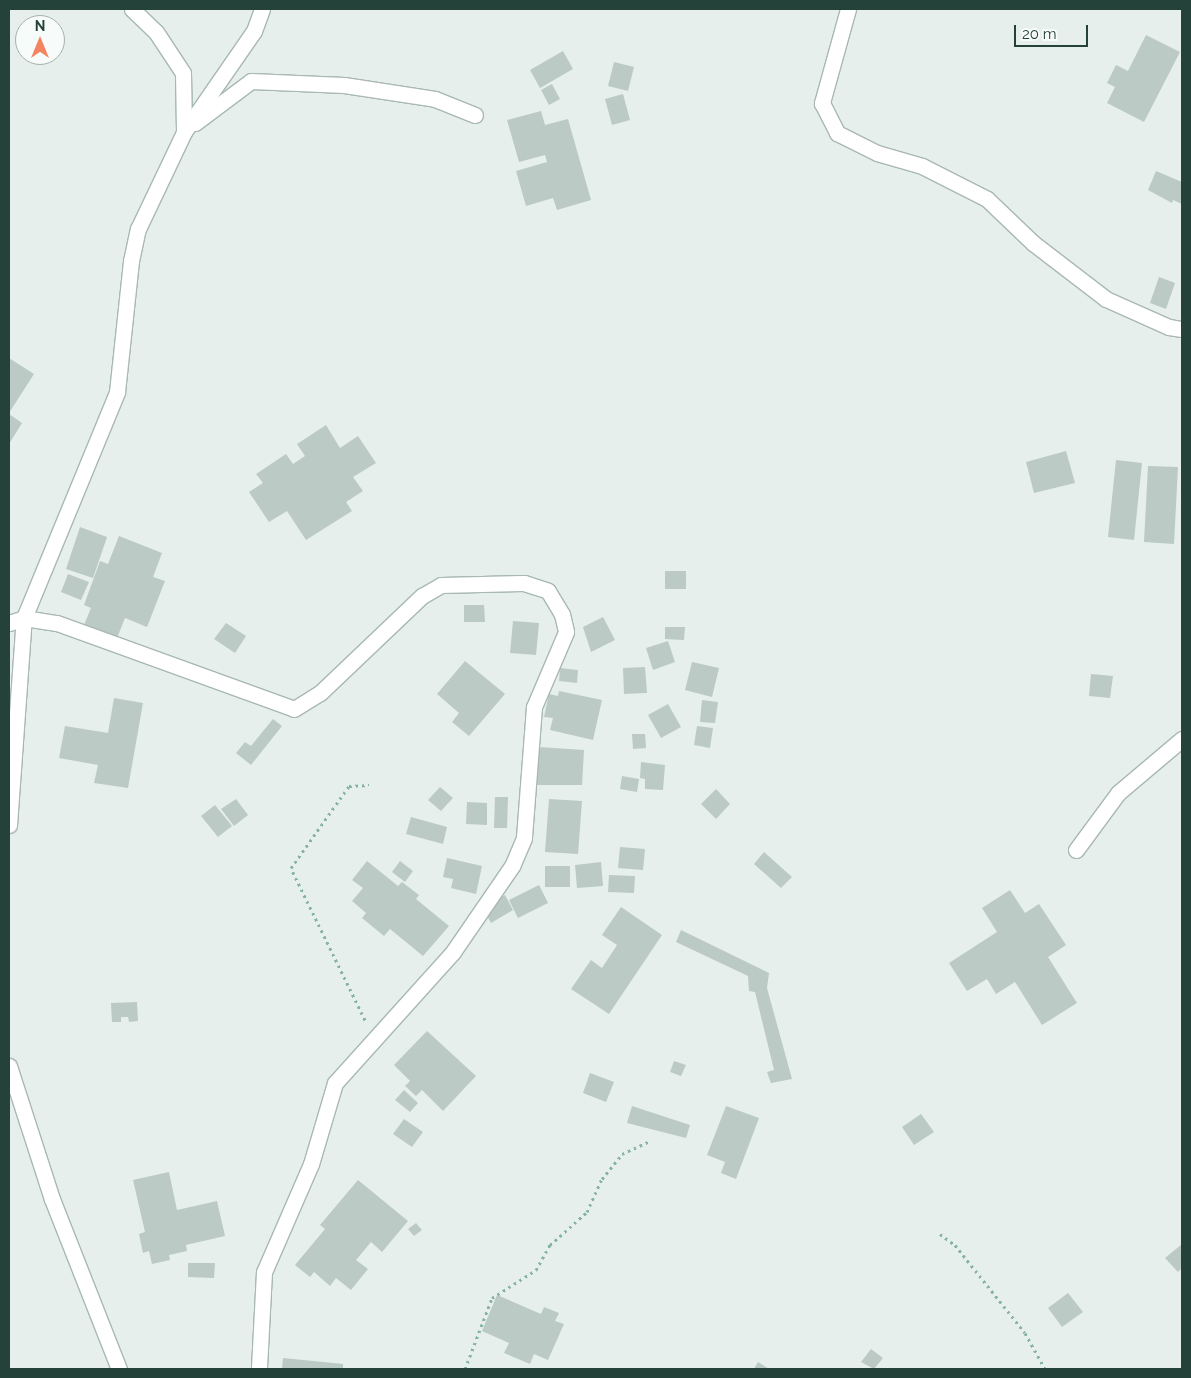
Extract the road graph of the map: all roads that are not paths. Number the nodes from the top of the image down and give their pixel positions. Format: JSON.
{"nodes":[{"id":1,"x":132,"y":9,"type":"edge"},
{"id":2,"x":262,"y":9,"type":"edge"},
{"id":3,"x":848,"y":9,"type":"edge"},
{"id":4,"x":475,"y":115,"type":"dead end"},
{"id":5,"x":184,"y":132,"type":"junction"},
{"id":6,"x":1182,"y":329,"type":"edge"},
{"id":7,"x":24,"y":618,"type":"junction"},
{"id":8,"x":9,"y":623,"type":"edge"},
{"id":9,"x":1182,"y":739,"type":"edge"},
{"id":10,"x":9,"y":825,"type":"edge"},
{"id":11,"x":1076,"y":850,"type":"dead end"},
{"id":12,"x":9,"y":1066,"type":"edge"},
{"id":13,"x":119,"y":1369,"type":"edge"},
{"id":14,"x":259,"y":1369,"type":"edge"}],
"edges":[{"from":1,"to":5,"type":"street"},
{"from":2,"to":5,"type":"street"},
{"from":3,"to":6,"type":"street"},
{"from":4,"to":5,"type":"street"},
{"from":5,"to":7,"type":"street"},
{"from":7,"to":8,"type":"street"},
{"from":7,"to":10,"type":"street"},
{"from":7,"to":14,"type":"street"},
{"from":9,"to":11,"type":"street"},
{"from":12,"to":13,"type":"street"}]}
